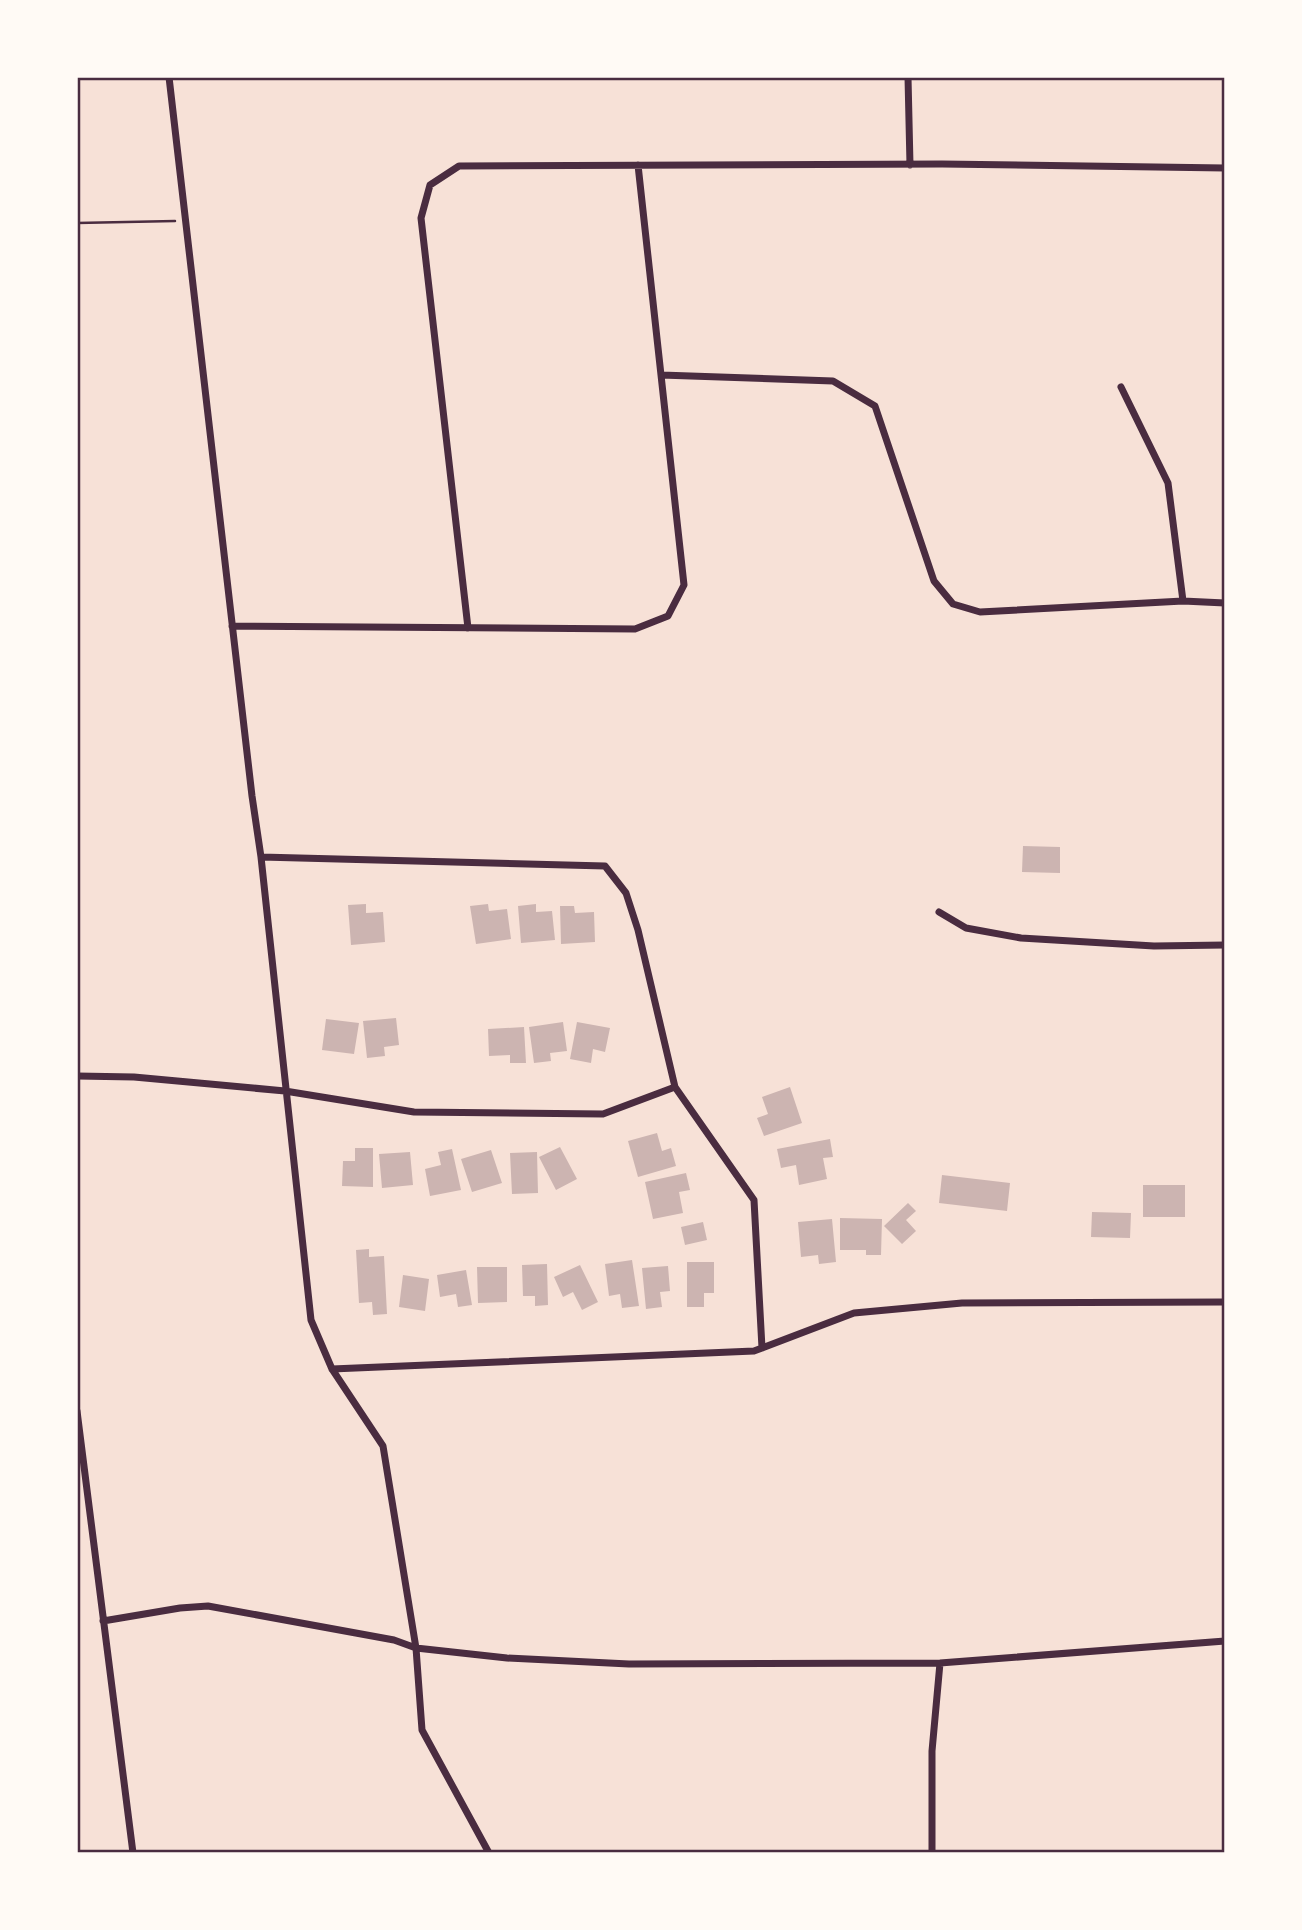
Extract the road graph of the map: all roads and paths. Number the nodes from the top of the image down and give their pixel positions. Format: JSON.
{"nodes":[{"id":1,"x":169,"y":77,"type":"edge"},
{"id":2,"x":908,"y":77,"type":"edge"},
{"id":3,"x":910,"y":164,"type":"junction"},
{"id":4,"x":638,"y":165,"type":"junction"},
{"id":5,"x":1225,"y":168,"type":"edge"},
{"id":6,"x":186,"y":220,"type":"junction"},
{"id":7,"x":77,"y":223,"type":"edge"},
{"id":8,"x":661,"y":375,"type":"junction"},
{"id":9,"x":1121,"y":387,"type":"dead end"},
{"id":10,"x":1183,"y":601,"type":"junction"},
{"id":11,"x":1225,"y":603,"type":"edge"},
{"id":12,"x":232,"y":626,"type":"junction"},
{"id":13,"x":468,"y":628,"type":"junction"},
{"id":14,"x":261,"y":856,"type":"junction"},
{"id":15,"x":939,"y":912,"type":"dead end"},
{"id":16,"x":1225,"y":945,"type":"edge"},
{"id":17,"x":77,"y":1076,"type":"edge"},
{"id":18,"x":675,"y":1087,"type":"junction"},
{"id":19,"x":285,"y":1091,"type":"junction"},
{"id":20,"x":1225,"y":1302,"type":"edge"},
{"id":21,"x":762,"y":1348,"type":"junction"},
{"id":22,"x":332,"y":1369,"type":"junction"},
{"id":23,"x":77,"y":1411,"type":"edge"},
{"id":24,"x":103,"y":1621,"type":"junction"},
{"id":25,"x":1225,"y":1641,"type":"edge"},
{"id":26,"x":415,"y":1648,"type":"junction"},
{"id":27,"x":940,"y":1662,"type":"junction"},
{"id":28,"x":133,"y":1853,"type":"edge"},
{"id":29,"x":489,"y":1853,"type":"edge"},
{"id":30,"x":932,"y":1853,"type":"edge"}],
"edges":[{"from":1,"to":6,"type":"street"},
{"from":2,"to":3,"type":"street"},
{"from":3,"to":4,"type":"street"},
{"from":3,"to":5,"type":"street"},
{"from":4,"to":8,"type":"street"},
{"from":4,"to":13,"type":"street"},
{"from":6,"to":7,"type":"path"},
{"from":6,"to":12,"type":"street"},
{"from":8,"to":10,"type":"street"},
{"from":8,"to":13,"type":"street"},
{"from":9,"to":10,"type":"street"},
{"from":10,"to":11,"type":"street"},
{"from":12,"to":13,"type":"street"},
{"from":12,"to":14,"type":"street"},
{"from":14,"to":18,"type":"street"},
{"from":14,"to":19,"type":"street"},
{"from":15,"to":16,"type":"street"},
{"from":17,"to":19,"type":"street"},
{"from":18,"to":19,"type":"street"},
{"from":18,"to":21,"type":"street"},
{"from":19,"to":22,"type":"street"},
{"from":20,"to":21,"type":"street"},
{"from":21,"to":22,"type":"street"},
{"from":22,"to":26,"type":"street"},
{"from":23,"to":24,"type":"street"},
{"from":24,"to":26,"type":"street"},
{"from":24,"to":28,"type":"street"},
{"from":25,"to":27,"type":"street"},
{"from":26,"to":27,"type":"street"},
{"from":26,"to":29,"type":"street"},
{"from":27,"to":30,"type":"street"}]}
